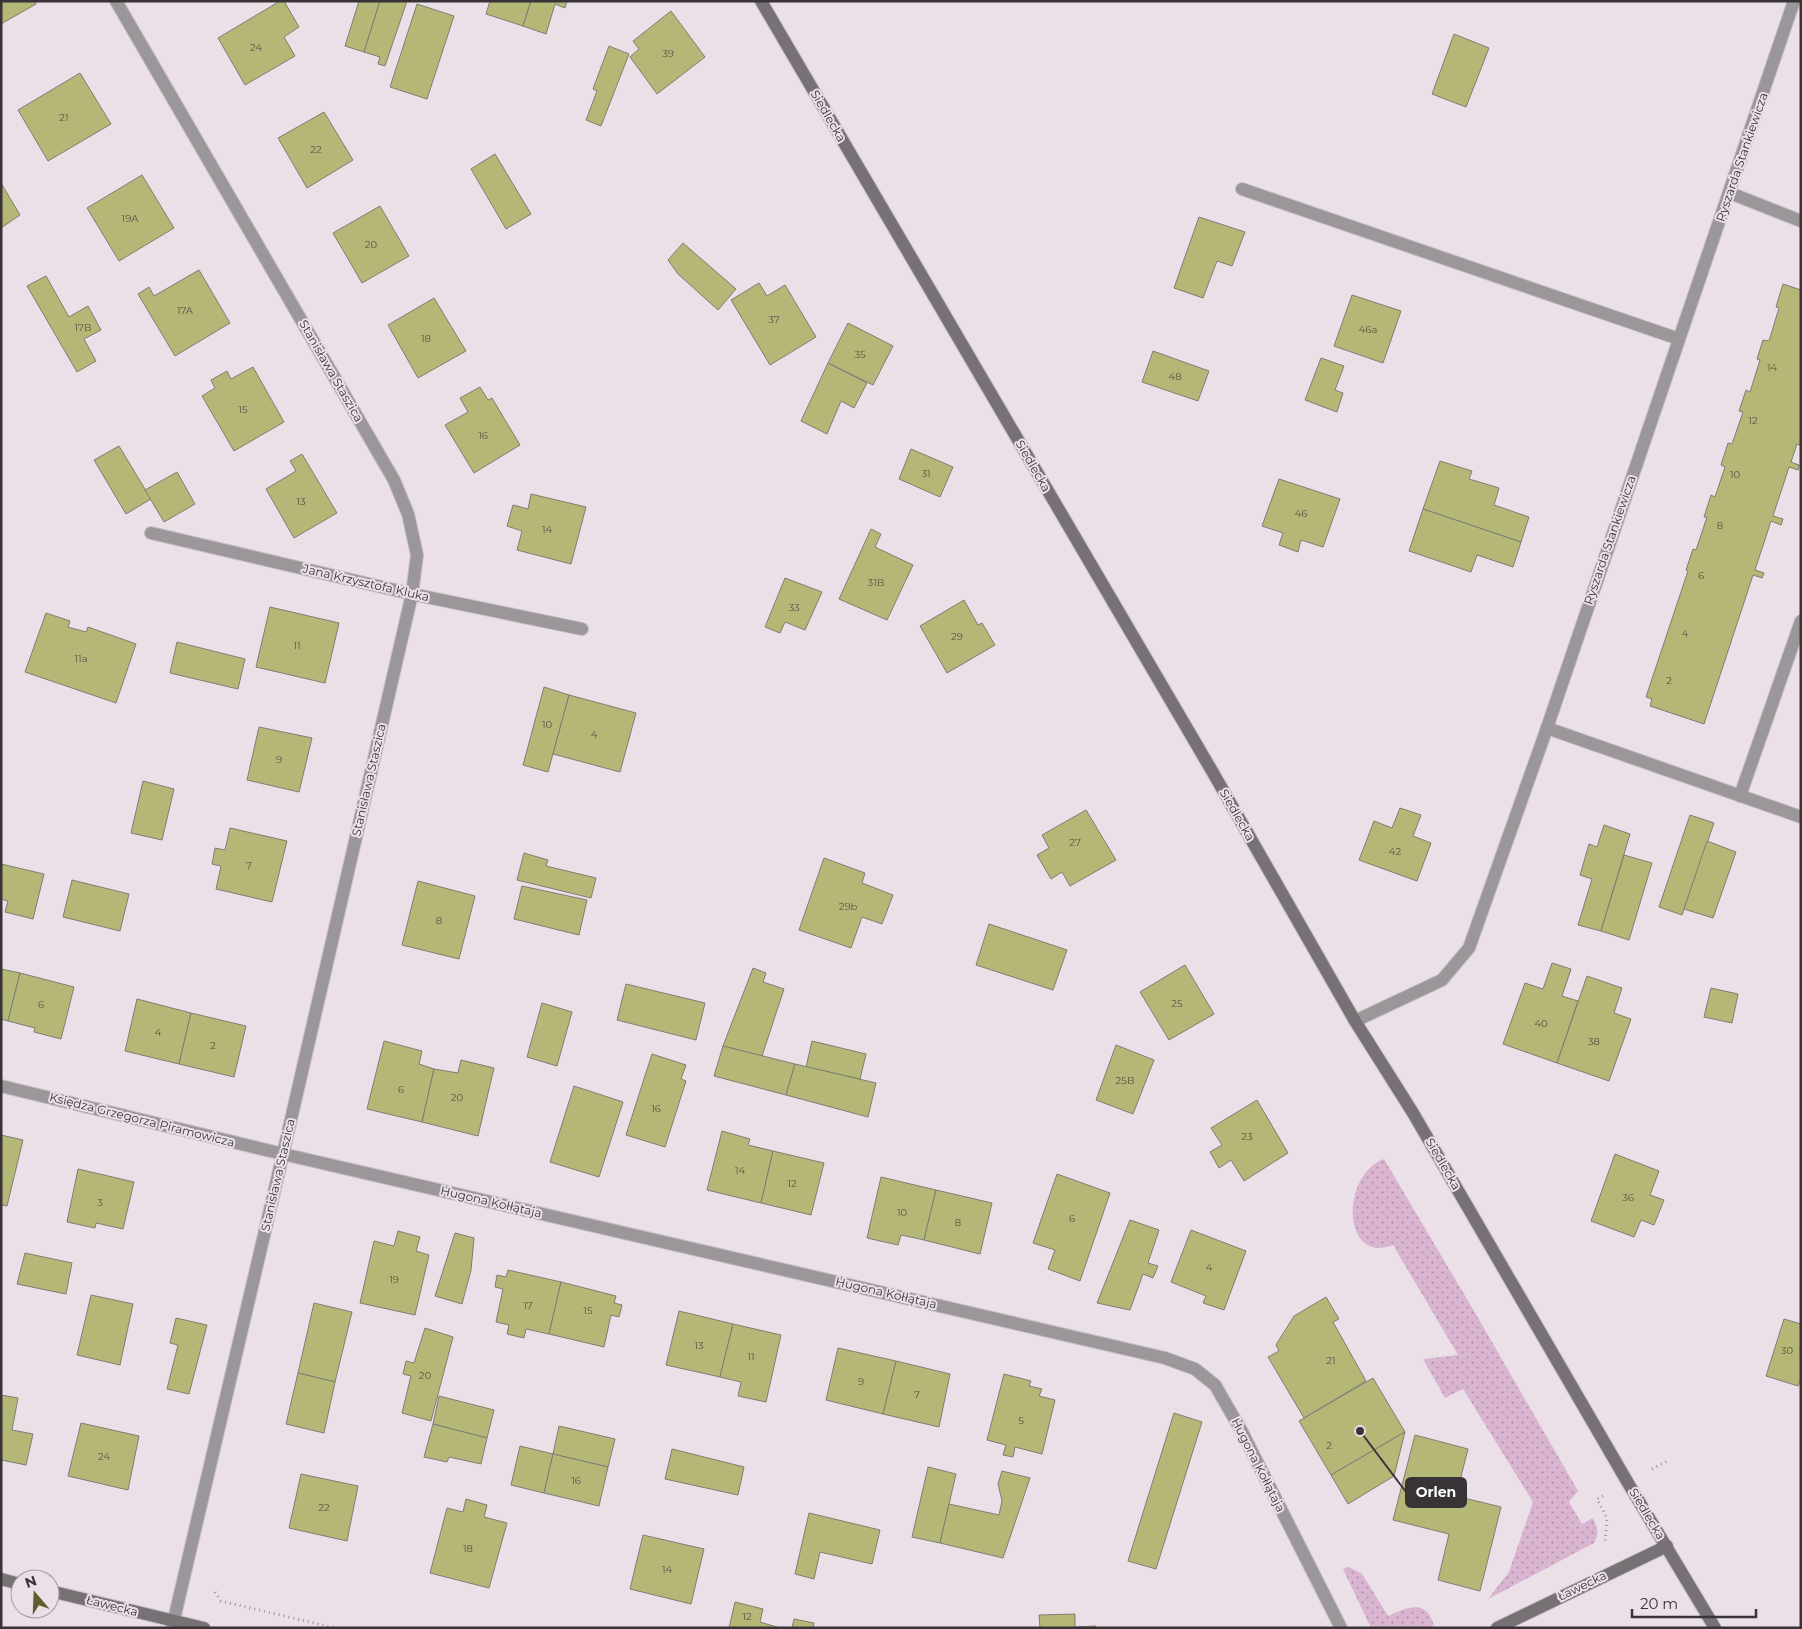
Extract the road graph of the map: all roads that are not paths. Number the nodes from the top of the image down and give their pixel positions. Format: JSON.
{"nodes":[{"id":1,"x":116,"y":1,"type":"edge"},
{"id":2,"x":761,"y":1,"type":"edge"},
{"id":3,"x":1794,"y":1,"type":"edge"},
{"id":4,"x":1242,"y":189,"type":"dead end"},
{"id":5,"x":1730,"y":193,"type":"junction"},
{"id":6,"x":1801,"y":221,"type":"edge"},
{"id":7,"x":1678,"y":339,"type":"junction"},
{"id":8,"x":150,"y":533,"type":"dead end"},
{"id":9,"x":412,"y":594,"type":"junction"},
{"id":10,"x":1801,"y":621,"type":"edge"},
{"id":11,"x":582,"y":629,"type":"dead end"},
{"id":12,"x":1547,"y":728,"type":"junction"},
{"id":13,"x":1740,"y":796,"type":"junction"},
{"id":14,"x":1801,"y":817,"type":"edge"},
{"id":15,"x":1355,"y":1022,"type":"junction"},
{"id":16,"x":1,"y":1086,"type":"edge"},
{"id":17,"x":283,"y":1154,"type":"junction"},
{"id":18,"x":1667,"y":1546,"type":"junction"},
{"id":19,"x":60,"y":1594,"type":"edge"},
{"id":20,"x":173,"y":1624,"type":"edge"},
{"id":21,"x":204,"y":1628,"type":"edge"},
{"id":22,"x":1341,"y":1628,"type":"edge"},
{"id":23,"x":1497,"y":1628,"type":"edge"},
{"id":24,"x":1715,"y":1628,"type":"edge"}],
"edges":[{"from":1,"to":9,"type":"street","name":"Stanisława Staszica"},
{"from":2,"to":15,"type":"main road","name":"Siedlecka"},
{"from":3,"to":5,"type":"street","name":"Ryszarda Stankiewicza"},
{"from":4,"to":7,"type":"street"},
{"from":5,"to":6,"type":"street"},
{"from":5,"to":7,"type":"street","name":"Ryszarda Stankiewicza"},
{"from":7,"to":12,"type":"street","name":"Ryszarda Stankiewicza"},
{"from":8,"to":9,"type":"street","name":"Jana Krzysztofa Kluka"},
{"from":9,"to":11,"type":"street","name":"Jana Krzysztofa Kluka"},
{"from":9,"to":17,"type":"street","name":"Stanisława Staszica"},
{"from":10,"to":13,"type":"street"},
{"from":12,"to":13,"type":"street"},
{"from":12,"to":15,"type":"street","name":"Ryszarda Stankiewicza"},
{"from":13,"to":14,"type":"street"},
{"from":15,"to":18,"type":"main road","name":"Siedlecka"},
{"from":16,"to":17,"type":"street","name":"Księdza Grzegorza Piramowicza"},
{"from":17,"to":20,"type":"street","name":"Stanisława Staszica"},
{"from":17,"to":22,"type":"street","name":"Hugona Kołłątaja"},
{"from":18,"to":23,"type":"main road","name":"Ławecka"},
{"from":18,"to":24,"type":"main road","name":"Siedlecka"},
{"from":19,"to":20,"type":"main road","name":"Ławecka"},
{"from":20,"to":21,"type":"main road","name":"Ławecka"}]}
